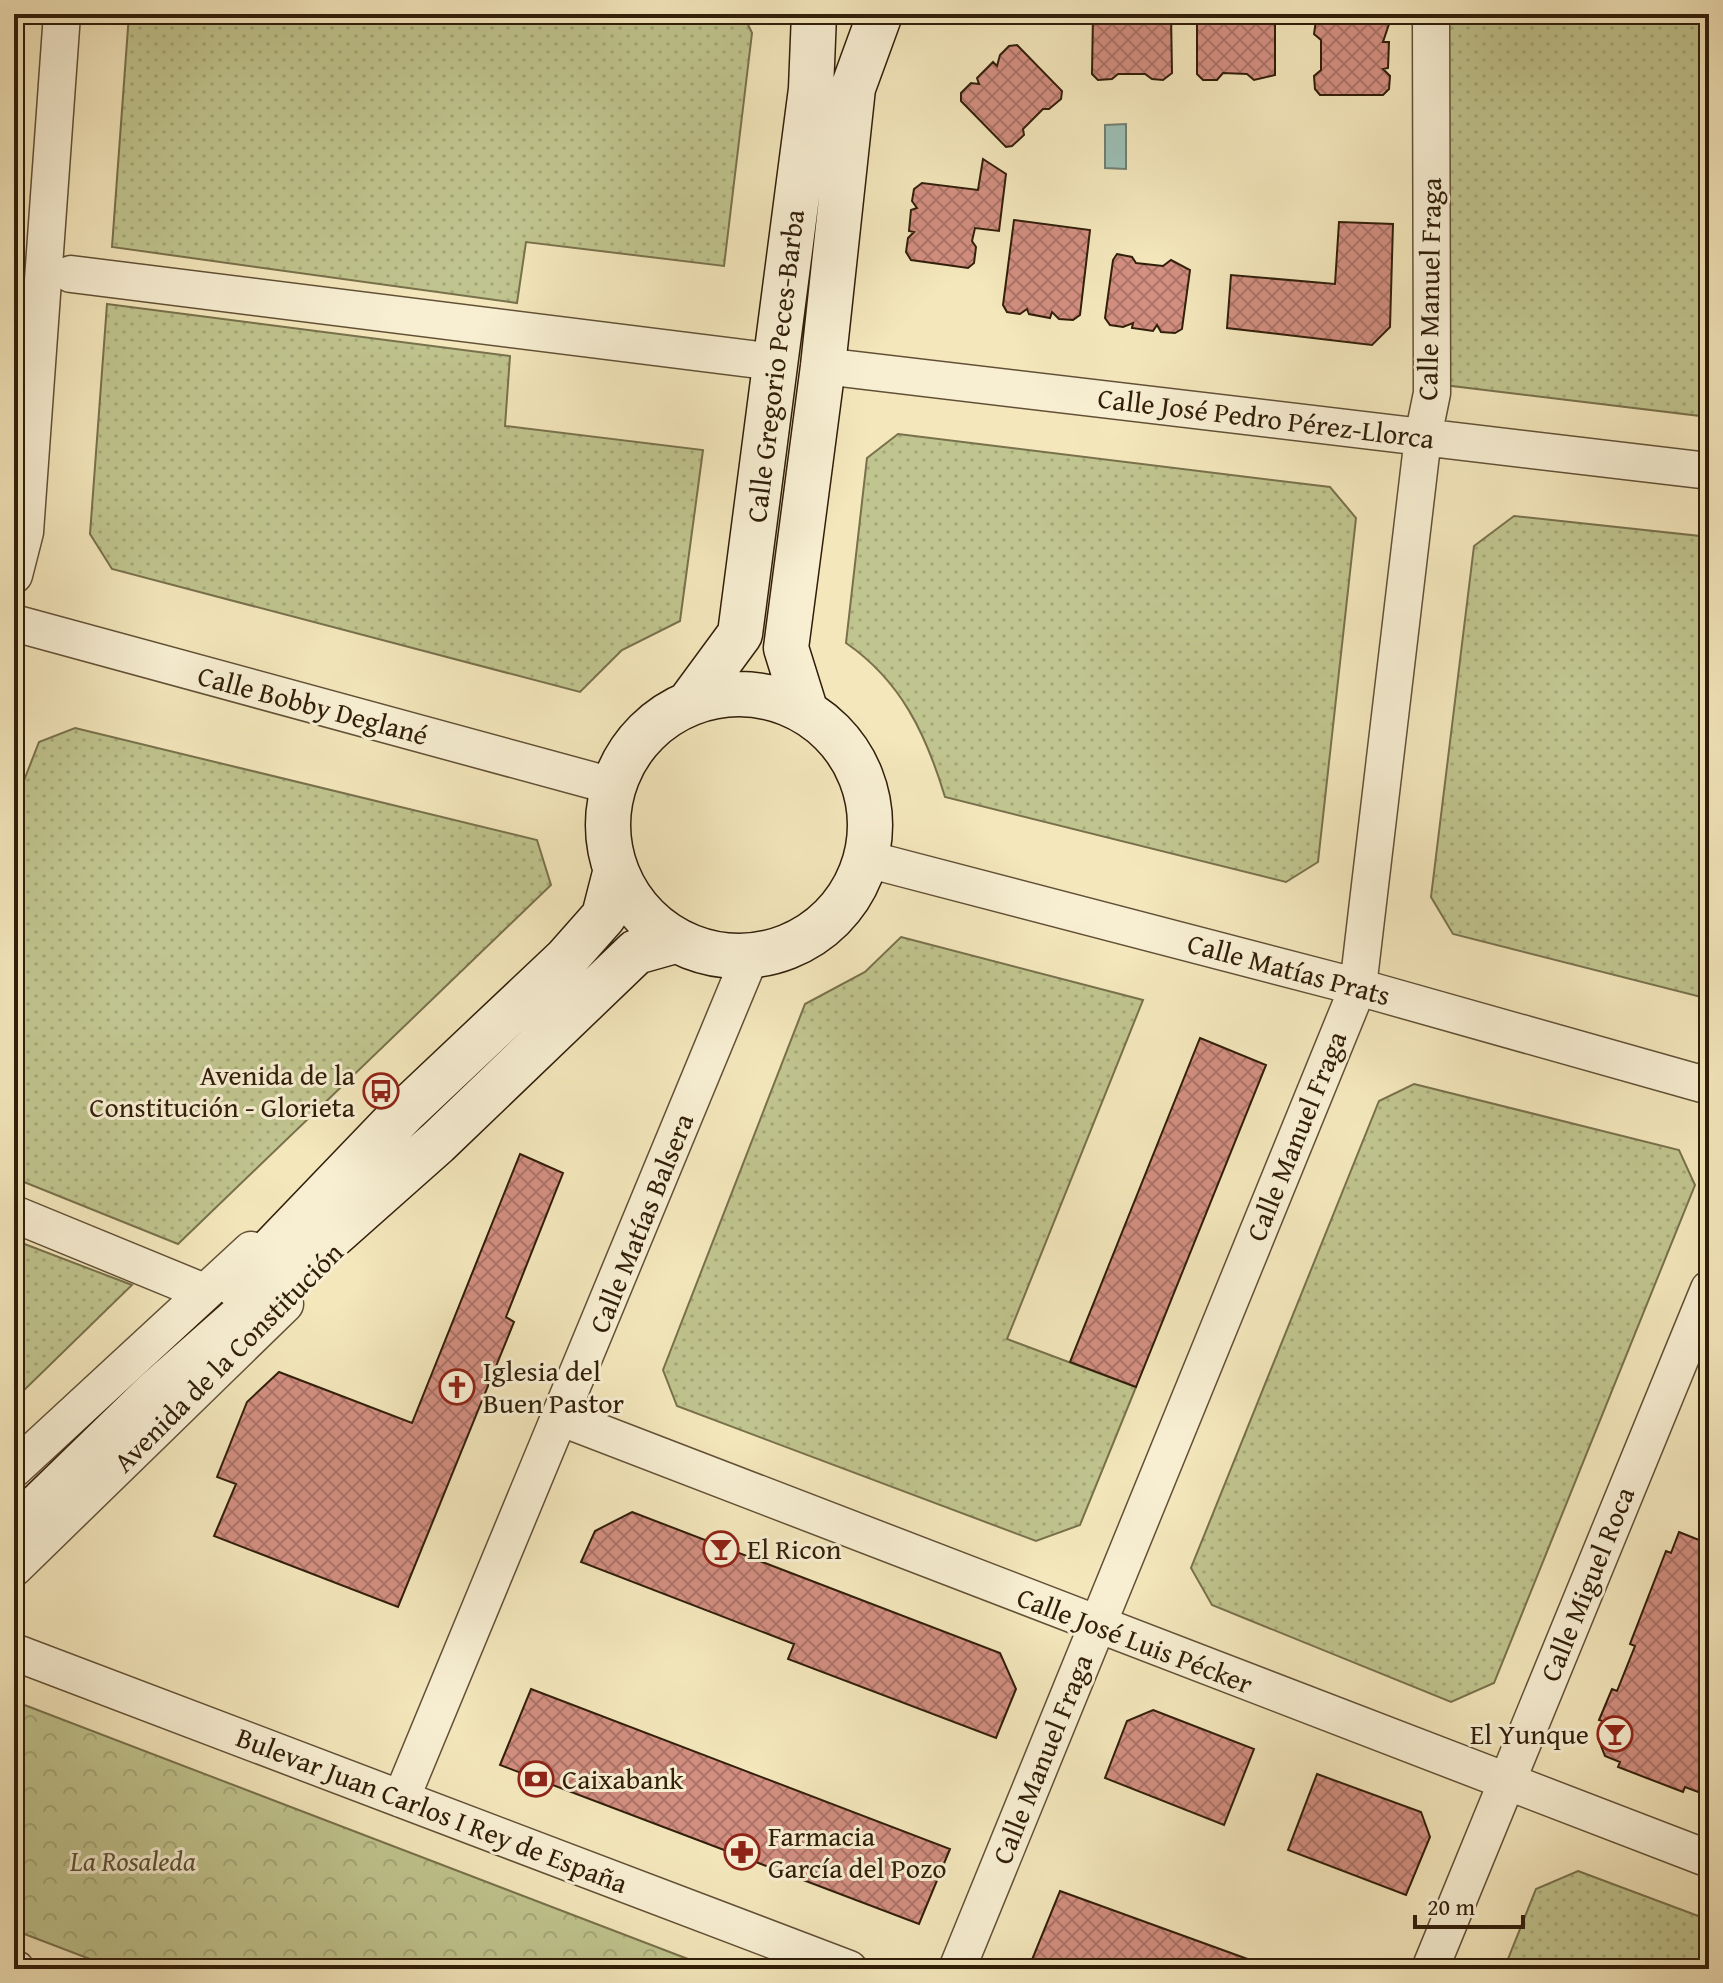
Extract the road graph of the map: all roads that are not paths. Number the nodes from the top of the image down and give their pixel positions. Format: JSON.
{"nodes":[{"id":1,"x":62,"y":14,"type":"edge"},
{"id":2,"x":814,"y":14,"type":"edge"},
{"id":3,"x":880,"y":14,"type":"edge"},
{"id":4,"x":1431,"y":14,"type":"edge"},
{"id":5,"x":71,"y":274,"type":"dead end"},
{"id":6,"x":775,"y":362,"type":"junction"},
{"id":7,"x":823,"y":366,"type":"junction"},
{"id":8,"x":1423,"y":437,"type":"junction"},
{"id":9,"x":1709,"y":471,"type":"edge"},
{"id":10,"x":14,"y":575,"type":"edge"},
{"id":11,"x":14,"y":623,"type":"edge"},
{"id":12,"x":690,"y":702,"type":"junction"},
{"id":13,"x":805,"y":709,"type":"junction"},
{"id":14,"x":612,"y":786,"type":"junction"},
{"id":15,"x":867,"y":859,"type":"junction"},
{"id":16,"x":615,"y":873,"type":"junction"},
{"id":17,"x":675,"y":941,"type":"junction"},
{"id":18,"x":750,"y":957,"type":"junction"},
{"id":19,"x":1358,"y":987,"type":"junction"},
{"id":20,"x":1709,"y":1086,"type":"edge"},
{"id":21,"x":404,"y":1112,"type":"junction"},
{"id":22,"x":437,"y":1143,"type":"junction"},
{"id":23,"x":14,"y":1214,"type":"edge"},
{"id":24,"x":1709,"y":1289,"type":"edge"},
{"id":25,"x":204,"y":1292,"type":"junction"},
{"id":26,"x":562,"y":1418,"type":"junction"},
{"id":27,"x":14,"y":1469,"type":"edge"},
{"id":28,"x":14,"y":1498,"type":"edge"},
{"id":29,"x":14,"y":1530,"type":"edge"},
{"id":30,"x":14,"y":1568,"type":"edge"},
{"id":31,"x":1097,"y":1627,"type":"junction"},
{"id":32,"x":14,"y":1652,"type":"edge"},
{"id":33,"x":1509,"y":1781,"type":"junction"},
{"id":34,"x":401,"y":1799,"type":"junction"},
{"id":35,"x":1709,"y":1859,"type":"edge"},
{"id":36,"x":849,"y":1969,"type":"edge"},
{"id":37,"x":957,"y":1969,"type":"edge"},
{"id":38,"x":1430,"y":1969,"type":"edge"}],
"edges":[{"from":1,"to":10,"type":"street"},
{"from":2,"to":6,"type":"street","name":"Calle Gregorio Peces-Barba"},
{"from":3,"to":7,"type":"street","name":"Calle Gregorio Peces-Barba"},
{"from":4,"to":8,"type":"street","name":"Calle Manuel Fraga"},
{"from":5,"to":6,"type":"street"},
{"from":6,"to":12,"type":"street","name":"Calle Gregorio Peces-Barba"},
{"from":7,"to":8,"type":"street","name":"Calle José Pedro Pérez-Llorca"},
{"from":7,"to":13,"type":"street","name":"Calle Gregorio Peces-Barba"},
{"from":8,"to":9,"type":"street","name":"Calle José Pedro Pérez-Llorca"},
{"from":8,"to":19,"type":"street","name":"Calle Manuel Fraga"},
{"from":11,"to":14,"type":"street","name":"Calle Bobby Deglané"},
{"from":12,"to":13,"type":"street"},
{"from":12,"to":14,"type":"street"},
{"from":13,"to":15,"type":"street"},
{"from":14,"to":16,"type":"street"},
{"from":15,"to":18,"type":"street"},
{"from":15,"to":19,"type":"street","name":"Calle Matías Prats"},
{"from":16,"to":17,"type":"street"},
{"from":16,"to":21,"type":"street","name":"Avenida de la Constitución"},
{"from":17,"to":18,"type":"street"},
{"from":17,"to":22,"type":"street","name":"Avenida de la Constitución"},
{"from":18,"to":26,"type":"street","name":"Calle Matías Balsera"},
{"from":19,"to":20,"type":"street","name":"Calle Matías Prats"},
{"from":19,"to":31,"type":"street","name":"Calle Manuel Fraga"},
{"from":21,"to":25,"type":"street","name":"Avenida de la Constitución"},
{"from":21,"to":28,"type":"street","name":"Avenida de la Constitución"},
{"from":22,"to":29,"type":"street","name":"Avenida de la Constitución"},
{"from":22,"to":30,"type":"street","name":"Avenida de la Constitución"},
{"from":23,"to":25,"type":"street"},
{"from":24,"to":33,"type":"street","name":"Calle Miguel Roca"},
{"from":25,"to":27,"type":"street","name":"Avenida de la Constitución"},
{"from":26,"to":31,"type":"street","name":"Calle José Luis Pécker"},
{"from":26,"to":34,"type":"street","name":"Calle Matías Balsera"},
{"from":31,"to":33,"type":"street","name":"Calle José Luis Pécker"},
{"from":31,"to":37,"type":"street","name":"Calle Manuel Fraga"},
{"from":32,"to":34,"type":"street","name":"Bulevar Juan Carlos I Rey de España"},
{"from":33,"to":35,"type":"street","name":"Calle José Luis Pécker"},
{"from":33,"to":38,"type":"street","name":"Calle Miguel Roca"},
{"from":34,"to":36,"type":"street","name":"Bulevar Juan Carlos I Rey de España"}]}
